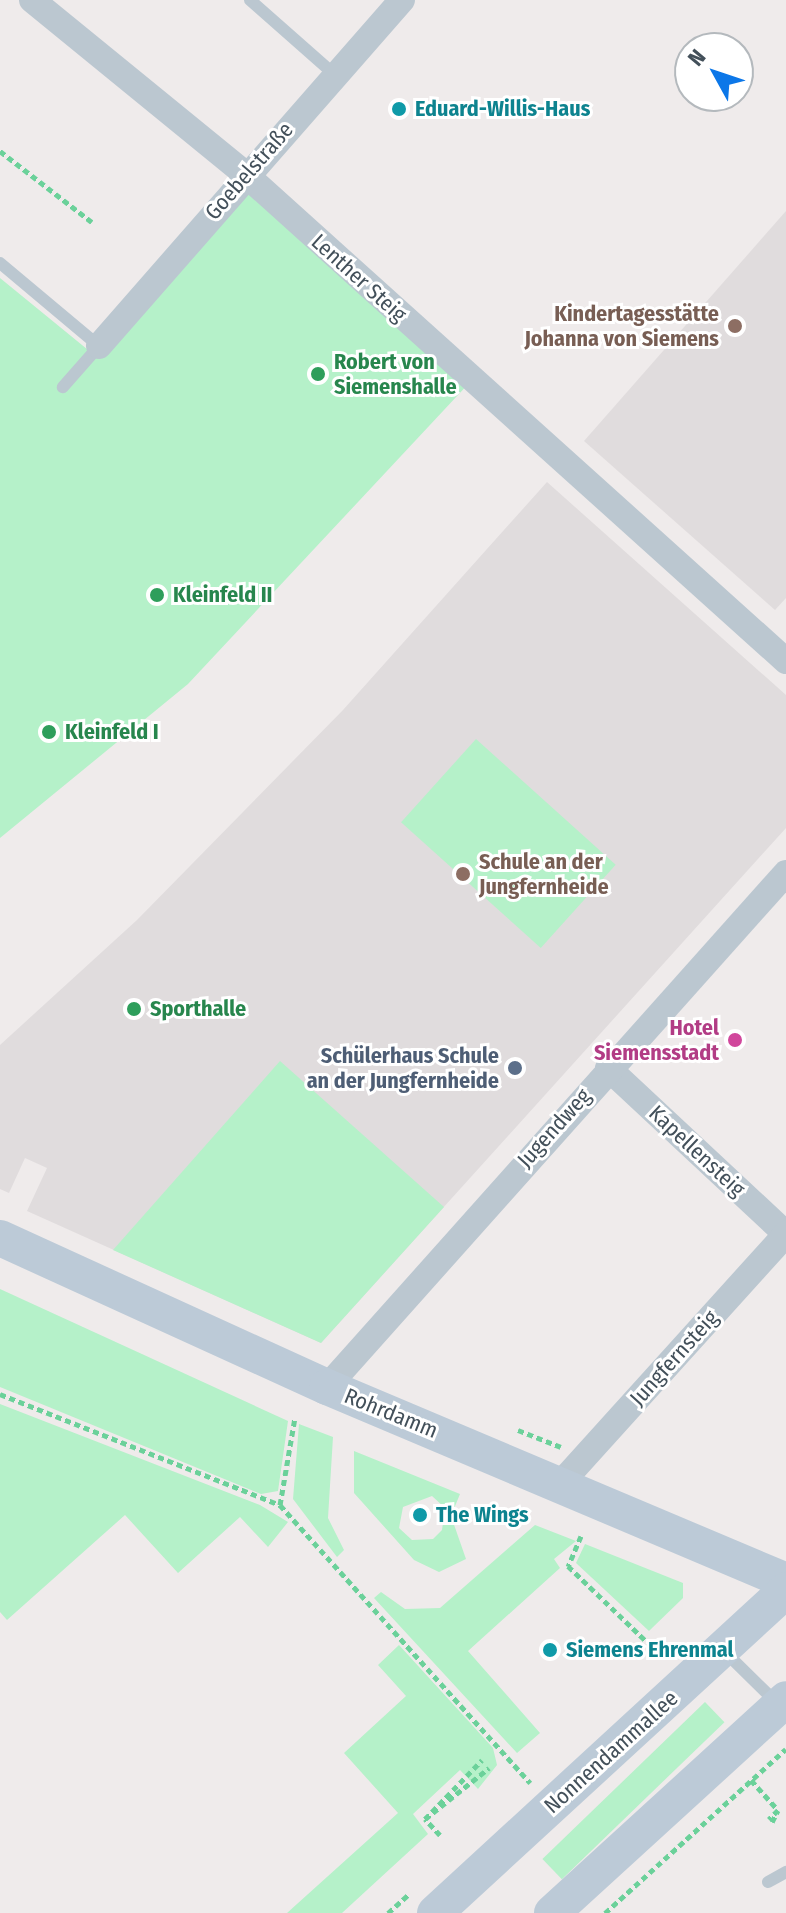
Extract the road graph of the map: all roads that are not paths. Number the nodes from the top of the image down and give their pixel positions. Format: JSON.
{"nodes":[{"id":1,"x":32,"y":0,"type":"edge"},
{"id":2,"x":250,"y":0,"type":"edge"},
{"id":3,"x":402,"y":0,"type":"edge"},
{"id":4,"x":335,"y":75,"type":"junction"},
{"id":5,"x":245,"y":174,"type":"junction"},
{"id":6,"x":0,"y":263,"type":"edge"},
{"id":7,"x":99,"y":346,"type":"junction"},
{"id":8,"x":63,"y":387,"type":"dead end"},
{"id":9,"x":786,"y":661,"type":"edge"},
{"id":10,"x":784,"y":878,"type":"edge"},
{"id":11,"x":608,"y":1068,"type":"junction"},
{"id":12,"x":786,"y":1234,"type":"edge"},
{"id":13,"x":0,"y":1238,"type":"edge"},
{"id":14,"x":327,"y":1387,"type":"junction"},
{"id":15,"x":561,"y":1483,"type":"junction"},
{"id":16,"x":786,"y":1581,"type":"edge"},
{"id":17,"x":786,"y":1590,"type":"edge"},
{"id":18,"x":724,"y":1650,"type":"junction"},
{"id":19,"x":783,"y":1702,"type":"edge"},
{"id":20,"x":786,"y":1872,"type":"edge"},
{"id":21,"x":768,"y":1882,"type":"dead end"},
{"id":22,"x":435,"y":1913,"type":"edge"},
{"id":23,"x":552,"y":1913,"type":"edge"}],
"edges":[{"from":1,"to":5,"type":"street","name":"Lenther Steig"},
{"from":2,"to":4,"type":"lane"},
{"from":3,"to":4,"type":"street","name":"Goebelstraße"},
{"from":4,"to":5,"type":"street","name":"Goebelstraße"},
{"from":5,"to":7,"type":"street","name":"Goebelstraße"},
{"from":5,"to":9,"type":"street","name":"Lenther Steig"},
{"from":6,"to":7,"type":"lane"},
{"from":7,"to":8,"type":"lane"},
{"from":10,"to":11,"type":"street","name":"Jugendweg"},
{"from":11,"to":12,"type":"street","name":"Kapellensteig"},
{"from":11,"to":14,"type":"street","name":"Jugendweg"},
{"from":12,"to":15,"type":"street","name":"Jungfernsteig"},
{"from":13,"to":14,"type":"main road","name":"Rohrdamm"},
{"from":14,"to":15,"type":"main road","name":"Rohrdamm"},
{"from":15,"to":16,"type":"main road","name":"Rohrdamm"},
{"from":17,"to":18,"type":"main road","name":"Nonnendammallee"},
{"from":18,"to":19,"type":"lane"},
{"from":18,"to":22,"type":"main road","name":"Nonnendammallee"},
{"from":19,"to":23,"type":"main road"},
{"from":20,"to":21,"type":"lane"}]}
